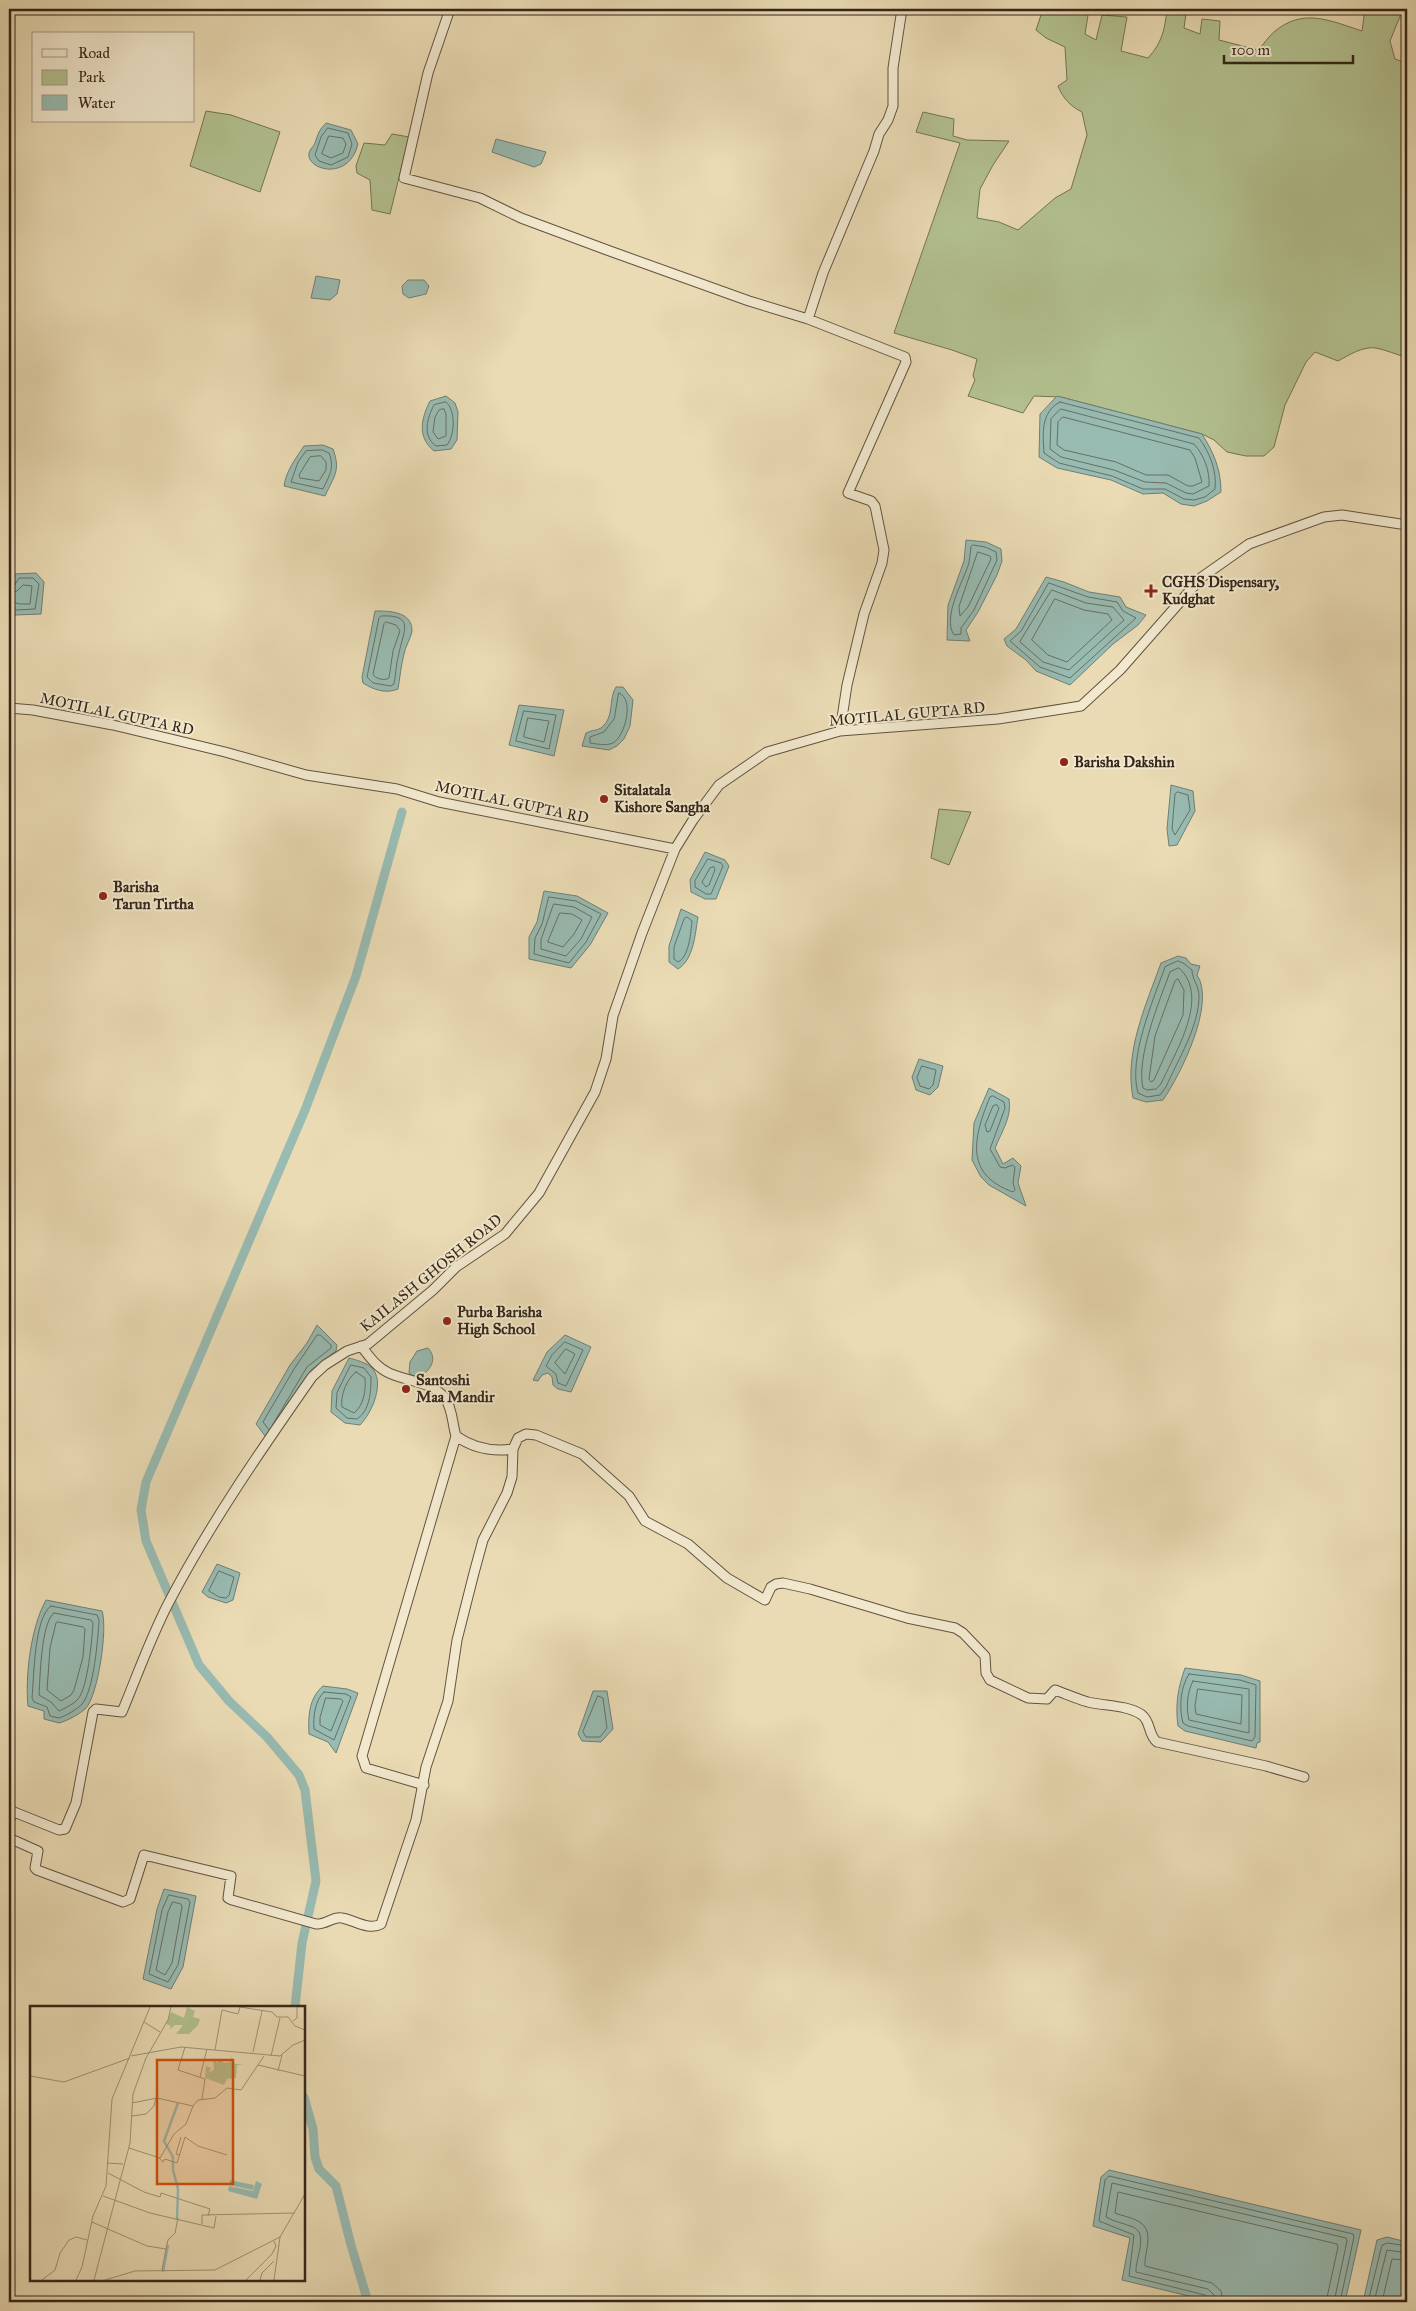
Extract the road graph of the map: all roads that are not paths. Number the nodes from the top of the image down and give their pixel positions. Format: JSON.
{"nodes":[{"id":1,"x":450,"y":9,"type":"edge"},
{"id":2,"x":902,"y":9,"type":"edge"},
{"id":3,"x":808,"y":319,"type":"junction"},
{"id":4,"x":1407,"y":525,"type":"edge"},
{"id":5,"x":9,"y":708,"type":"edge"},
{"id":6,"x":840,"y":731,"type":"junction"},
{"id":7,"x":674,"y":849,"type":"junction"},
{"id":8,"x":362,"y":1346,"type":"junction"},
{"id":9,"x":456,"y":1436,"type":"junction"},
{"id":10,"x":513,"y":1449,"type":"junction"},
{"id":11,"x":1304,"y":1777,"type":"dead end"},
{"id":12,"x":424,"y":1785,"type":"junction"},
{"id":13,"x":11,"y":1810,"type":"edge"},
{"id":14,"x":9,"y":1821,"type":"edge"},
{"id":15,"x":9,"y":1838,"type":"edge"}],
"edges":[{"from":1,"to":3,"type":"street"},
{"from":2,"to":3,"type":"street"},
{"from":3,"to":6,"type":"street"},
{"from":4,"to":6,"type":"street","name":"MOTILAL GUPTA RD"},
{"from":5,"to":7,"type":"street","name":"MOTILAL GUPTA RD"},
{"from":6,"to":7,"type":"street","name":"MOTILAL GUPTA RD"},
{"from":7,"to":8,"type":"street","name":"KAILASH GHOSH ROAD"},
{"from":8,"to":9,"type":"street"},
{"from":8,"to":13,"type":"street","name":"KAILASH GHOSH ROAD"},
{"from":9,"to":10,"type":"street"},
{"from":9,"to":12,"type":"street"},
{"from":10,"to":11,"type":"street"},
{"from":10,"to":12,"type":"street"},
{"from":12,"to":15,"type":"street"},
{"from":13,"to":14,"type":"street"}]}
